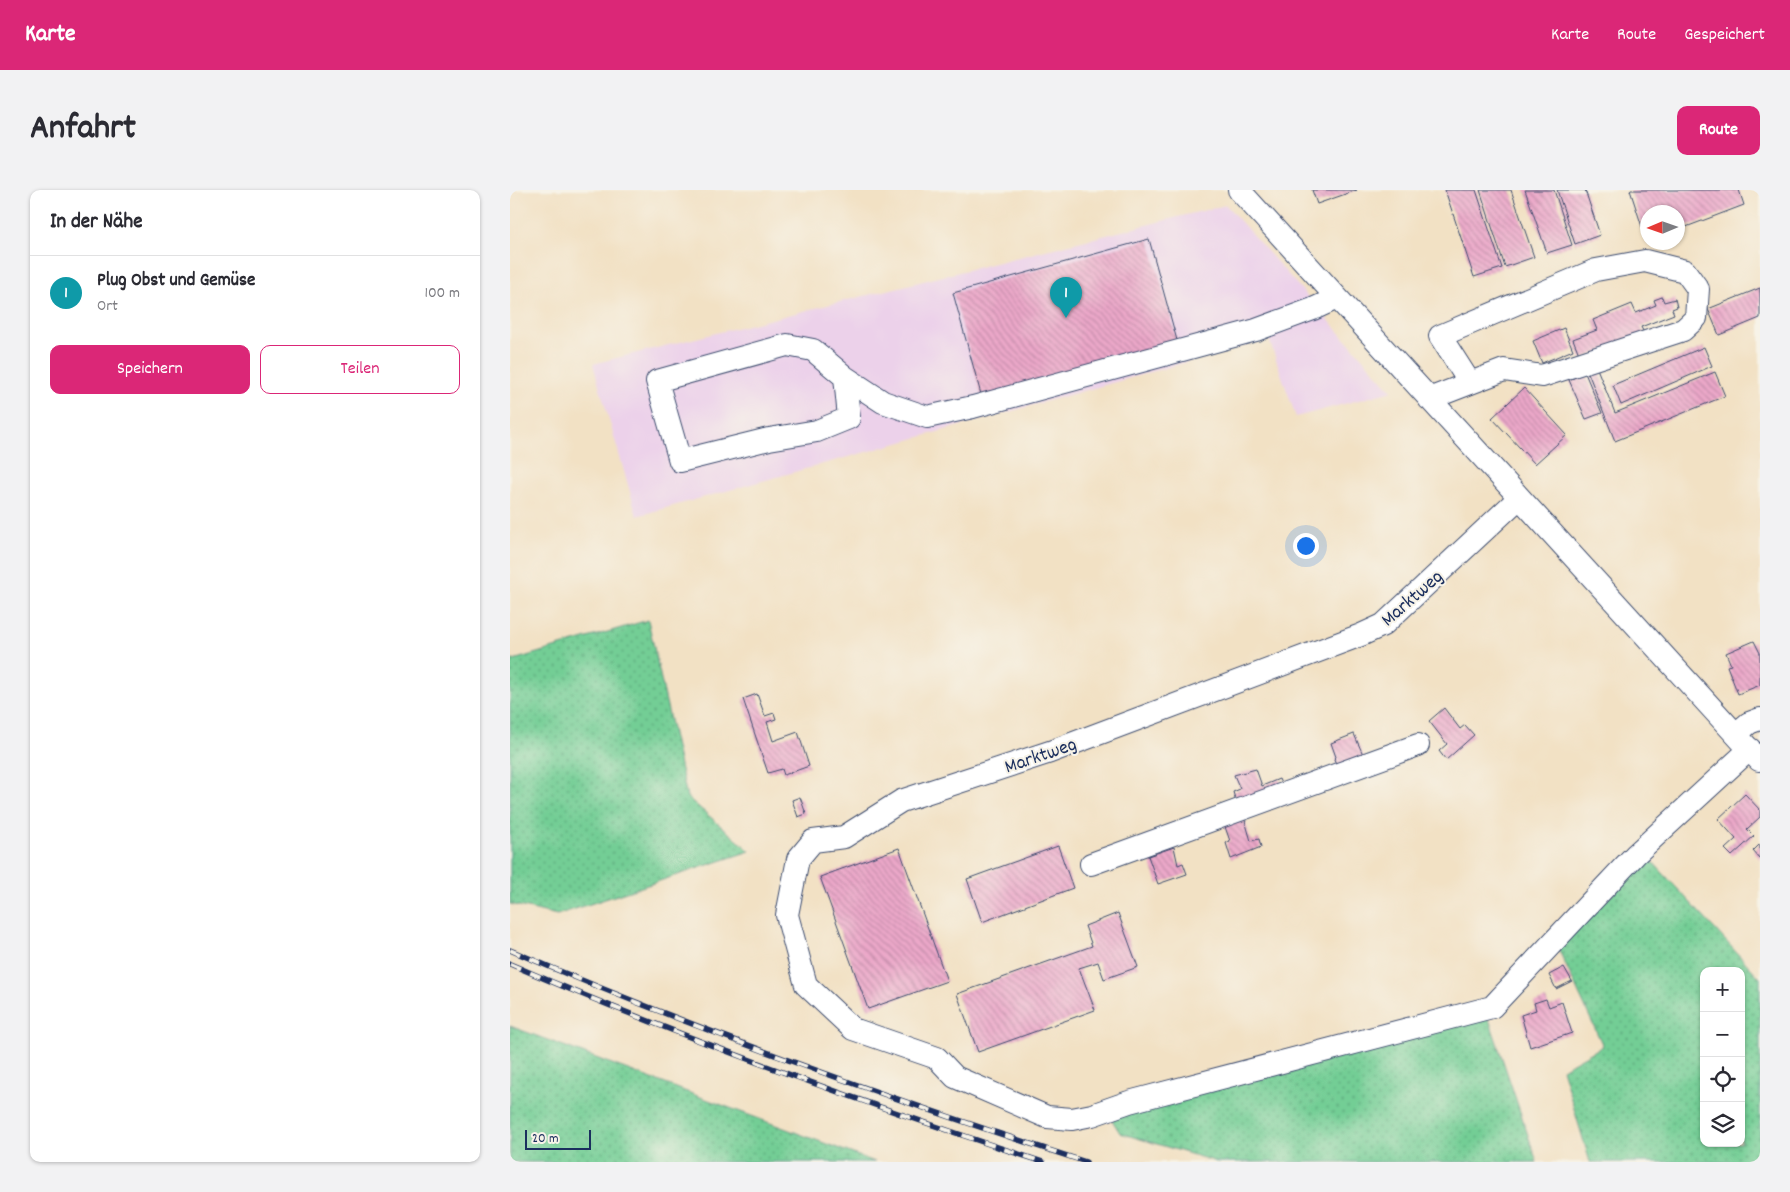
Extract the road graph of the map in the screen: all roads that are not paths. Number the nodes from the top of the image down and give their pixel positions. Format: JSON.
{"nodes":[{"id":1,"x":1239,"y":190,"type":"edge"},
{"id":2,"x":1337,"y":298,"type":"junction"},
{"id":3,"x":845,"y":377,"type":"junction"},
{"id":4,"x":1470,"y":383,"type":"junction"},
{"id":5,"x":1429,"y":399,"type":"junction"},
{"id":6,"x":1520,"y":498,"type":"junction"},
{"id":7,"x":1760,"y":719,"type":"edge"},
{"id":8,"x":1418,"y":745,"type":"dead end"},
{"id":9,"x":1748,"y":748,"type":"edge"},
{"id":10,"x":1091,"y":864,"type":"dead end"}],
"edges":[{"from":1,"to":2,"type":"street"},
{"from":2,"to":3,"type":"street"},
{"from":2,"to":5,"type":"street"},
{"from":3,"to":3,"type":"street"},
{"from":4,"to":4,"type":"street"},
{"from":4,"to":5,"type":"street"},
{"from":5,"to":6,"type":"street"},
{"from":6,"to":9,"type":"street"},
{"from":6,"to":9,"type":"street","name":"Marktweg"},
{"from":7,"to":9,"type":"street"},
{"from":8,"to":10,"type":"street"}]}
